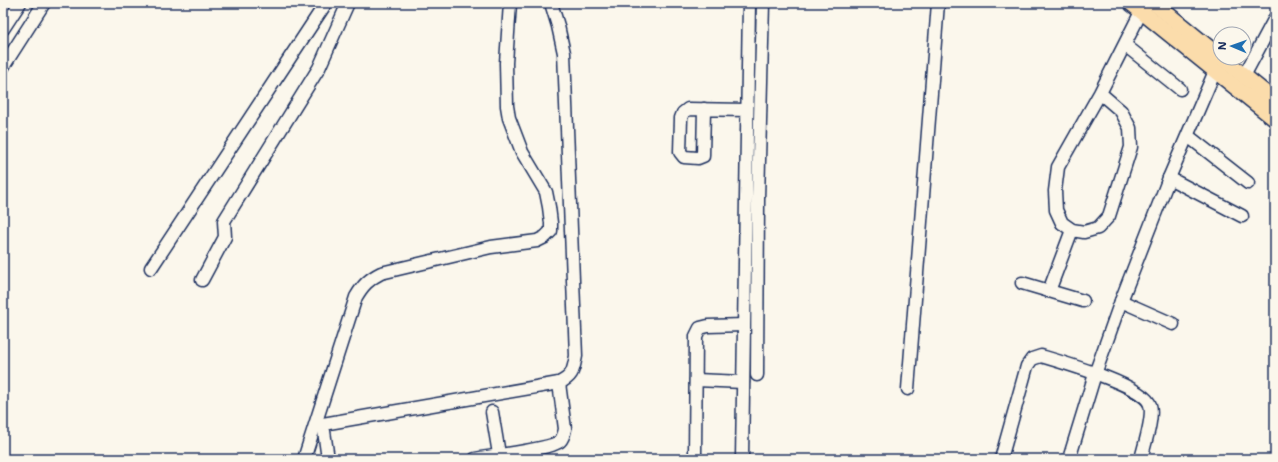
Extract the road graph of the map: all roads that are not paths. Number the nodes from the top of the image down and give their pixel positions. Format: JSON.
{"nodes":[{"id":1,"x":20,"y":3,"type":"edge"},
{"id":2,"x":44,"y":3,"type":"edge"},
{"id":3,"x":326,"y":3,"type":"edge"},
{"id":4,"x":348,"y":3,"type":"edge"},
{"id":5,"x":510,"y":3,"type":"edge"},
{"id":6,"x":551,"y":3,"type":"edge"},
{"id":7,"x":749,"y":3,"type":"edge"},
{"id":8,"x":763,"y":3,"type":"edge"},
{"id":9,"x":938,"y":3,"type":"edge"},
{"id":10,"x":1154,"y":3,"type":"edge"},
{"id":11,"x":1136,"y":7,"type":"edge"},
{"id":12,"x":1275,"y":18,"type":"edge"},
{"id":13,"x":3,"y":29,"type":"edge"},
{"id":14,"x":1125,"y":45,"type":"junction"},
{"id":15,"x":1212,"y":56,"type":"edge"},
{"id":16,"x":1212,"y":57,"type":"edge"},
{"id":17,"x":1217,"y":66,"type":"edge"},
{"id":18,"x":1223,"y":66,"type":"edge"},
{"id":19,"x":1226,"y":66,"type":"edge"},
{"id":20,"x":3,"y":67,"type":"edge"},
{"id":21,"x":1244,"y":76,"type":"junction"},
{"id":22,"x":1180,"y":89,"type":"dead end"},
{"id":23,"x":1100,"y":93,"type":"junction"},
{"id":24,"x":1275,"y":102,"type":"edge"},
{"id":25,"x":704,"y":110,"type":"dead end"},
{"id":26,"x":747,"y":110,"type":"junction"},
{"id":27,"x":1275,"y":119,"type":"edge"},
{"id":28,"x":1188,"y":136,"type":"junction"},
{"id":29,"x":1169,"y":178,"type":"junction"},
{"id":30,"x":1248,"y":183,"type":"dead end"},
{"id":31,"x":1242,"y":216,"type":"dead end"},
{"id":32,"x":1072,"y":230,"type":"junction"},
{"id":33,"x":151,"y":268,"type":"dead end"},
{"id":34,"x":202,"y":280,"type":"dead end"},
{"id":35,"x":1022,"y":283,"type":"dead end"},
{"id":36,"x":1049,"y":291,"type":"junction"},
{"id":37,"x":1083,"y":301,"type":"dead end"},
{"id":38,"x":1121,"y":301,"type":"junction"},
{"id":39,"x":1173,"y":324,"type":"dead end"},
{"id":40,"x":744,"y":325,"type":"junction"},
{"id":41,"x":1095,"y":374,"type":"junction"},
{"id":42,"x":757,"y":375,"type":"dead end"},
{"id":43,"x":696,"y":380,"type":"junction"},
{"id":44,"x":743,"y":382,"type":"junction"},
{"id":45,"x":559,"y":383,"type":"junction"},
{"id":46,"x":908,"y":389,"type":"dead end"},
{"id":47,"x":492,"y":412,"type":"dead end"},
{"id":48,"x":320,"y":423,"type":"junction"},
{"id":49,"x":499,"y":454,"type":"junction"},
{"id":50,"x":304,"y":459,"type":"edge"},
{"id":51,"x":328,"y":459,"type":"edge"},
{"id":52,"x":475,"y":459,"type":"edge"},
{"id":53,"x":696,"y":459,"type":"edge"},
{"id":54,"x":742,"y":459,"type":"edge"},
{"id":55,"x":1001,"y":459,"type":"edge"},
{"id":56,"x":1069,"y":459,"type":"edge"},
{"id":57,"x":1141,"y":459,"type":"edge"}],
"edges":[{"from":1,"to":13,"type":"lane"},
{"from":2,"to":20,"type":"lane"},
{"from":3,"to":33,"type":"lane"},
{"from":4,"to":34,"type":"lane"},
{"from":5,"to":48,"type":"lane"},
{"from":6,"to":45,"type":"lane"},
{"from":7,"to":26,"type":"lane"},
{"from":8,"to":42,"type":"lane"},
{"from":9,"to":46,"type":"lane"},
{"from":10,"to":15,"type":"main road"},
{"from":11,"to":14,"type":"lane"},
{"from":11,"to":16,"type":"main road"},
{"from":12,"to":21,"type":"lane"},
{"from":14,"to":22,"type":"lane"},
{"from":14,"to":23,"type":"lane"},
{"from":17,"to":28,"type":"lane"},
{"from":18,"to":27,"type":"main road"},
{"from":19,"to":21,"type":"main road"},
{"from":21,"to":24,"type":"main road"},
{"from":23,"to":32,"type":"lane"},
{"from":23,"to":32,"type":"lane"},
{"from":25,"to":26,"type":"lane"},
{"from":26,"to":40,"type":"lane"},
{"from":28,"to":29,"type":"lane"},
{"from":28,"to":30,"type":"lane"},
{"from":29,"to":31,"type":"lane"},
{"from":29,"to":38,"type":"lane"},
{"from":32,"to":36,"type":"lane"},
{"from":35,"to":36,"type":"lane"},
{"from":36,"to":37,"type":"lane"},
{"from":38,"to":39,"type":"lane"},
{"from":38,"to":41,"type":"lane"},
{"from":40,"to":43,"type":"lane"},
{"from":40,"to":44,"type":"lane"},
{"from":41,"to":55,"type":"lane"},
{"from":41,"to":56,"type":"lane"},
{"from":41,"to":57,"type":"lane"},
{"from":43,"to":44,"type":"lane"},
{"from":43,"to":53,"type":"lane"},
{"from":44,"to":54,"type":"lane"},
{"from":45,"to":48,"type":"lane"},
{"from":45,"to":49,"type":"lane"},
{"from":47,"to":49,"type":"lane"},
{"from":48,"to":50,"type":"lane"},
{"from":48,"to":51,"type":"lane"},
{"from":49,"to":52,"type":"lane"}]}
